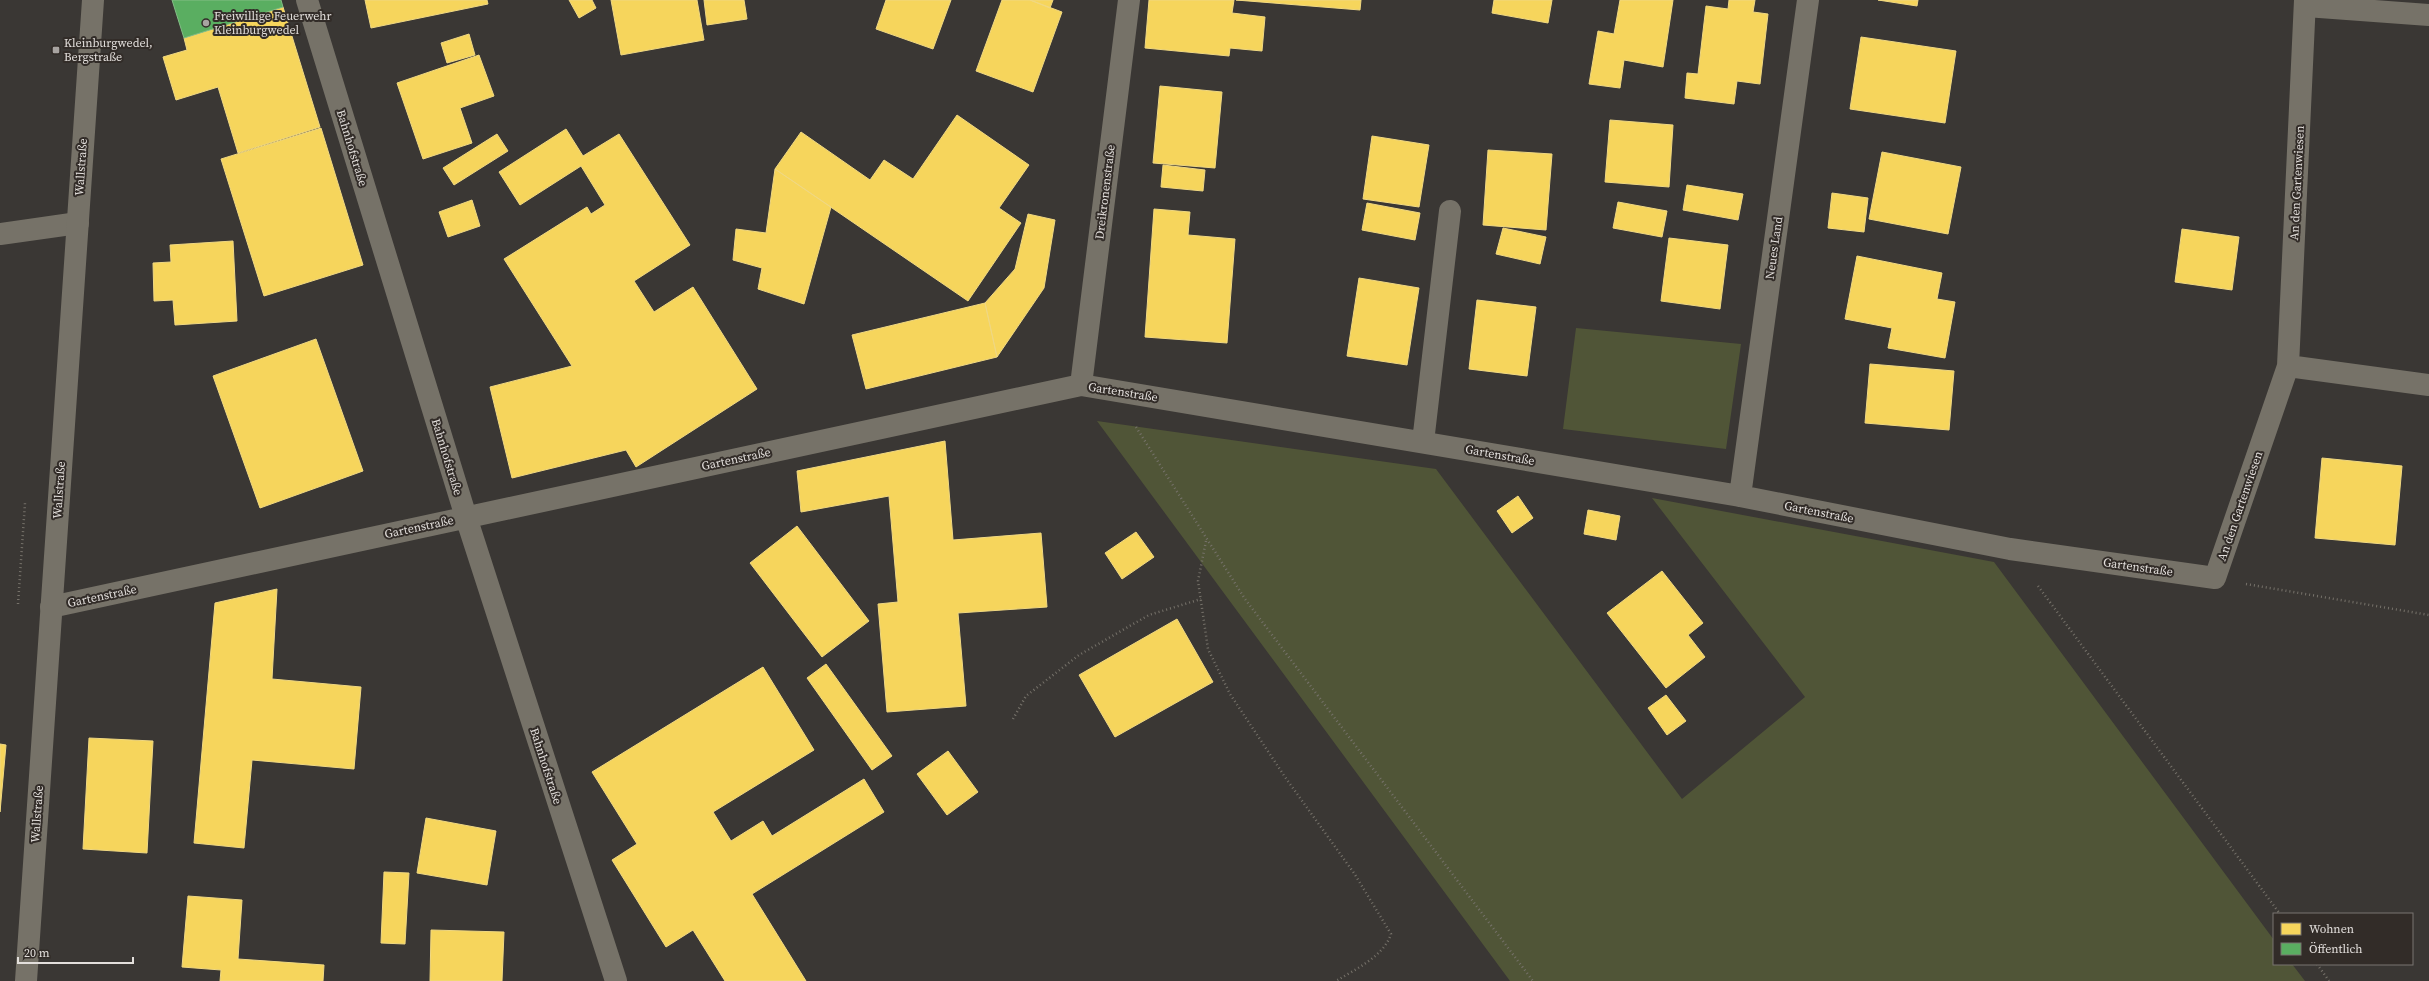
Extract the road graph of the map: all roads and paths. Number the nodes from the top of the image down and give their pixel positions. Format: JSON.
{"nodes":[{"id":1,"x":92,"y":0,"type":"edge"},
{"id":2,"x":307,"y":0,"type":"edge"},
{"id":3,"x":1129,"y":0,"type":"edge"},
{"id":4,"x":1808,"y":0,"type":"edge"},
{"id":5,"x":2306,"y":3,"type":"edge"},
{"id":6,"x":2429,"y":15,"type":"edge"},
{"id":7,"x":1450,"y":211,"type":"dead end"},
{"id":8,"x":78,"y":223,"type":"junction"},
{"id":9,"x":0,"y":234,"type":"edge"},
{"id":10,"x":2288,"y":366,"type":"junction"},
{"id":11,"x":1081,"y":385,"type":"junction"},
{"id":12,"x":2429,"y":385,"type":"edge"},
{"id":13,"x":1134,"y":423,"type":"dead end"},
{"id":14,"x":1423,"y":442,"type":"junction"},
{"id":15,"x":1740,"y":496,"type":"junction"},
{"id":16,"x":466,"y":517,"type":"junction"},
{"id":17,"x":1206,"y":541,"type":"junction"},
{"id":18,"x":2010,"y":549,"type":"junction"},
{"id":19,"x":2215,"y":578,"type":"junction"},
{"id":20,"x":1201,"y":599,"type":"junction"},
{"id":21,"x":51,"y":607,"type":"junction"},
{"id":22,"x":2429,"y":615,"type":"edge"},
{"id":23,"x":1013,"y":720,"type":"dead end"},
{"id":24,"x":2279,"y":913,"type":"edge"},
{"id":25,"x":2317,"y":965,"type":"edge"},
{"id":26,"x":26,"y":981,"type":"edge"},
{"id":27,"x":616,"y":981,"type":"edge"},
{"id":28,"x":1336,"y":981,"type":"edge"},
{"id":29,"x":1533,"y":981,"type":"edge"},
{"id":30,"x":2329,"y":981,"type":"edge"}],
"edges":[{"from":1,"to":8,"type":"street","name":"Wallstraße"},
{"from":2,"to":16,"type":"street","name":"Bahnhofstraße"},
{"from":3,"to":11,"type":"street","name":"Dreikronenstraße"},
{"from":4,"to":15,"type":"street","name":"Neues Land"},
{"from":5,"to":6,"type":"street"},
{"from":5,"to":10,"type":"street","name":"An den Gartenwiesen"},
{"from":7,"to":14,"type":"street"},
{"from":8,"to":9,"type":"street"},
{"from":8,"to":21,"type":"street","name":"Wallstraße"},
{"from":10,"to":12,"type":"street"},
{"from":10,"to":19,"type":"street","name":"An den Gartenwiesen"},
{"from":11,"to":14,"type":"street","name":"Gartenstraße"},
{"from":11,"to":16,"type":"street","name":"Gartenstraße"},
{"from":13,"to":17,"type":"path"},
{"from":14,"to":15,"type":"street","name":"Gartenstraße"},
{"from":15,"to":18,"type":"street","name":"Gartenstraße"},
{"from":16,"to":21,"type":"street","name":"Gartenstraße"},
{"from":16,"to":27,"type":"street","name":"Bahnhofstraße"},
{"from":17,"to":20,"type":"path"},
{"from":17,"to":29,"type":"path"},
{"from":18,"to":19,"type":"street","name":"Gartenstraße"},
{"from":18,"to":24,"type":"path"},
{"from":19,"to":22,"type":"path"},
{"from":20,"to":23,"type":"path"},
{"from":20,"to":28,"type":"path"},
{"from":21,"to":26,"type":"street","name":"Wallstraße"},
{"from":25,"to":30,"type":"path"}]}
